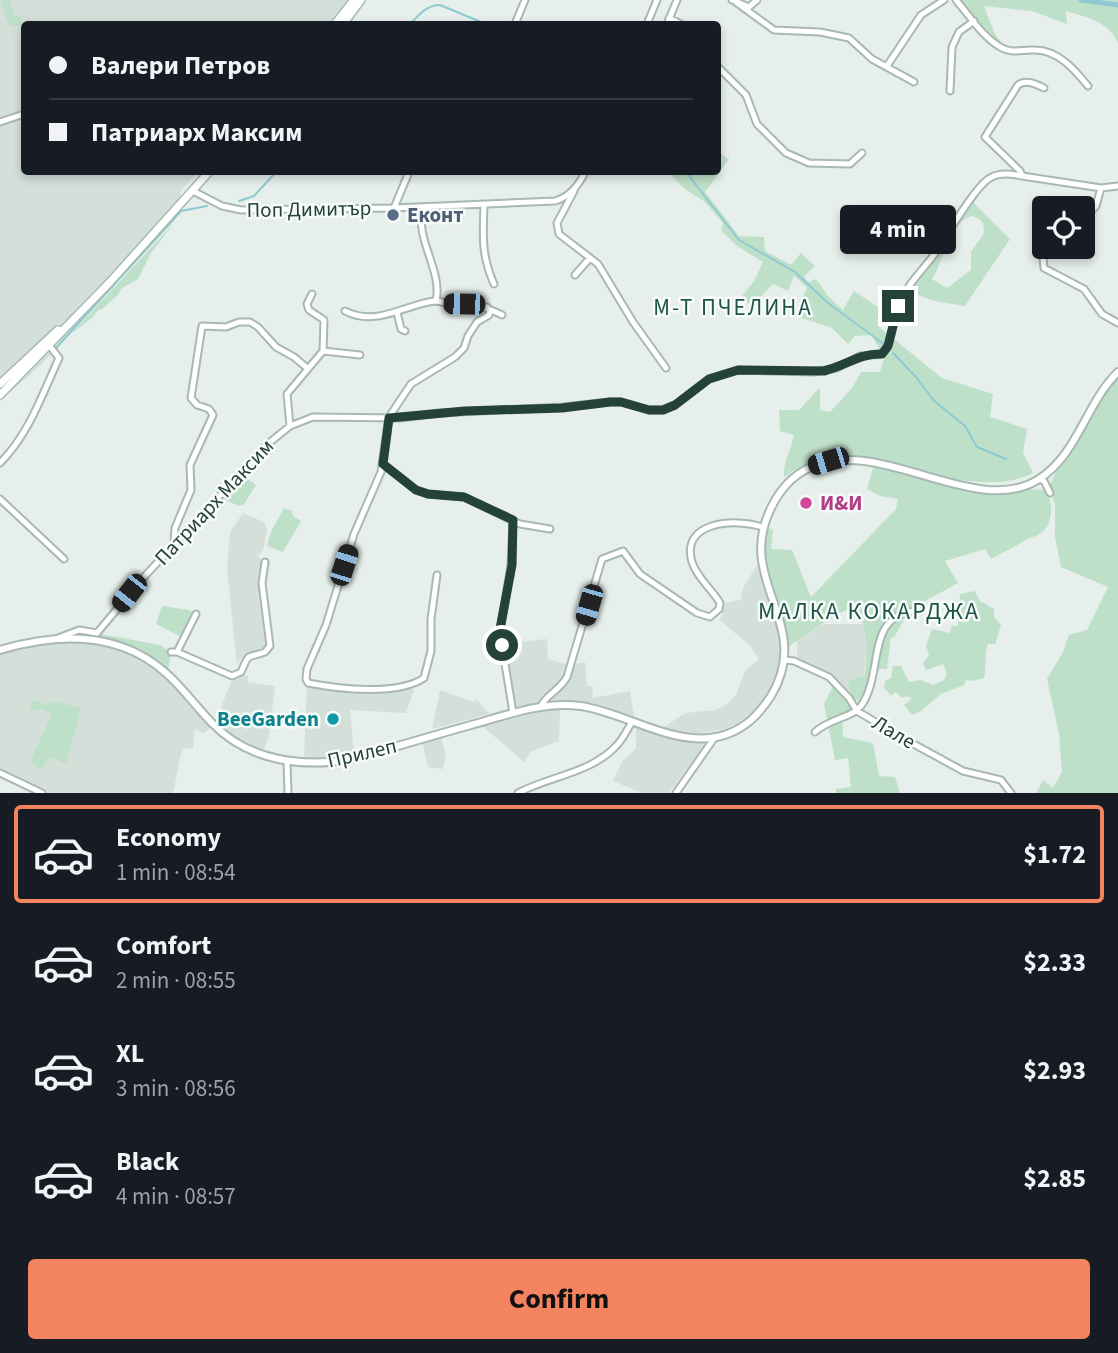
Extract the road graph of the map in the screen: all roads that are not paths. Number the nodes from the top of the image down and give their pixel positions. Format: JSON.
{"nodes":[{"id":1,"x":355,"y":0,"type":"edge"},
{"id":2,"x":361,"y":0,"type":"edge"},
{"id":3,"x":524,"y":0,"type":"edge"},
{"id":4,"x":657,"y":0,"type":"edge"},
{"id":5,"x":677,"y":0,"type":"edge"},
{"id":6,"x":757,"y":0,"type":"edge"},
{"id":7,"x":944,"y":0,"type":"edge"},
{"id":8,"x":956,"y":0,"type":"edge"},
{"id":9,"x":735,"y":1,"type":"edge"},
{"id":10,"x":338,"y":21,"type":"edge"},
{"id":11,"x":344,"y":21,"type":"edge"},
{"id":12,"x":516,"y":21,"type":"edge"},
{"id":13,"x":648,"y":21,"type":"edge"},
{"id":14,"x":668,"y":21,"type":"edge"},
{"id":15,"x":974,"y":21,"type":"junction"},
{"id":16,"x":887,"y":66,"type":"junction"},
{"id":17,"x":721,"y":69,"type":"edge"},
{"id":18,"x":914,"y":82,"type":"dead end"},
{"id":19,"x":1088,"y":86,"type":"dead end"},
{"id":20,"x":1045,"y":88,"type":"dead end"},
{"id":21,"x":950,"y":91,"type":"dead end"},
{"id":22,"x":21,"y":115,"type":"edge"},
{"id":23,"x":0,"y":122,"type":"edge"},
{"id":24,"x":862,"y":153,"type":"dead end"},
{"id":25,"x":206,"y":175,"type":"edge"},
{"id":26,"x":408,"y":175,"type":"edge"},
{"id":27,"x":584,"y":175,"type":"edge"},
{"id":28,"x":1022,"y":176,"type":"junction"},
{"id":29,"x":582,"y":179,"type":"junction"},
{"id":30,"x":1118,"y":186,"type":"edge"},
{"id":31,"x":1101,"y":188,"type":"junction"},
{"id":32,"x":193,"y":191,"type":"junction"},
{"id":33,"x":484,"y":204,"type":"junction"},
{"id":34,"x":423,"y":207,"type":"junction"},
{"id":35,"x":1095,"y":207,"type":"edge"},
{"id":36,"x":394,"y":208,"type":"junction"},
{"id":37,"x":589,"y":259,"type":"junction"},
{"id":38,"x":1042,"y":259,"type":"edge"},
{"id":39,"x":575,"y":275,"type":"dead end"},
{"id":40,"x":494,"y":284,"type":"dead end"},
{"id":41,"x":312,"y":294,"type":"dead end"},
{"id":42,"x":436,"y":301,"type":"junction"},
{"id":43,"x":486,"y":307,"type":"junction"},
{"id":44,"x":345,"y":311,"type":"dead end"},
{"id":45,"x":397,"y":312,"type":"junction"},
{"id":46,"x":77,"y":315,"type":"junction"},
{"id":47,"x":502,"y":315,"type":"dead end"},
{"id":48,"x":1118,"y":323,"type":"edge"},
{"id":49,"x":405,"y":331,"type":"dead end"},
{"id":50,"x":52,"y":348,"type":"junction"},
{"id":51,"x":323,"y":351,"type":"junction"},
{"id":52,"x":359,"y":355,"type":"dead end"},
{"id":53,"x":666,"y":368,"type":"dead end"},
{"id":54,"x":307,"y":369,"type":"junction"},
{"id":55,"x":1118,"y":372,"type":"edge"},
{"id":56,"x":0,"y":384,"type":"edge"},
{"id":57,"x":0,"y":395,"type":"edge"},
{"id":58,"x":389,"y":418,"type":"junction"},
{"id":59,"x":290,"y":426,"type":"junction"},
{"id":60,"x":0,"y":463,"type":"edge"},
{"id":61,"x":383,"y":464,"type":"junction"},
{"id":62,"x":1040,"y":479,"type":"junction"},
{"id":63,"x":1050,"y":493,"type":"dead end"},
{"id":64,"x":0,"y":499,"type":"edge"},
{"id":65,"x":513,"y":520,"type":"junction"},
{"id":66,"x":762,"y":527,"type":"junction"},
{"id":67,"x":550,"y":529,"type":"dead end"},
{"id":68,"x":174,"y":544,"type":"junction"},
{"id":69,"x":64,"y":559,"type":"dead end"},
{"id":70,"x":265,"y":562,"type":"dead end"},
{"id":71,"x":437,"y":575,"type":"dead end"},
{"id":72,"x":915,"y":611,"type":"dead end"},
{"id":73,"x":196,"y":614,"type":"dead end"},
{"id":74,"x":58,"y":638,"type":"junction"},
{"id":75,"x":0,"y":650,"type":"edge"},
{"id":76,"x":785,"y":660,"type":"junction"},
{"id":77,"x":541,"y":706,"type":"junction"},
{"id":78,"x":857,"y":711,"type":"junction"},
{"id":79,"x":513,"y":713,"type":"junction"},
{"id":80,"x":632,"y":722,"type":"junction"},
{"id":81,"x":816,"y":732,"type":"dead end"},
{"id":82,"x":715,"y":737,"type":"junction"},
{"id":83,"x":286,"y":761,"type":"junction"},
{"id":84,"x":0,"y":773,"type":"edge"},
{"id":85,"x":42,"y":793,"type":"edge"},
{"id":86,"x":288,"y":793,"type":"edge"},
{"id":87,"x":518,"y":793,"type":"edge"},
{"id":88,"x":676,"y":793,"type":"edge"},
{"id":89,"x":1011,"y":793,"type":"edge"}],
"edges":[{"from":1,"to":10,"type":"main road"},
{"from":2,"to":11,"type":"main road"},
{"from":3,"to":12,"type":"street"},
{"from":4,"to":13,"type":"street"},
{"from":5,"to":14,"type":"street"},
{"from":6,"to":9,"type":"street"},
{"from":7,"to":16,"type":"street"},
{"from":8,"to":15,"type":"street"},
{"from":9,"to":16,"type":"street"},
{"from":15,"to":19,"type":"street"},
{"from":15,"to":21,"type":"street"},
{"from":16,"to":18,"type":"street"},
{"from":17,"to":24,"type":"street"},
{"from":20,"to":28,"type":"street"},
{"from":22,"to":23,"type":"street"},
{"from":25,"to":32,"type":"main road"},
{"from":26,"to":36,"type":"street"},
{"from":27,"to":29,"type":"street","name":"Поп Димитър"},
{"from":28,"to":31,"type":"street"},
{"from":28,"to":58,"type":"street","name":"Патриарх Максим"},
{"from":29,"to":33,"type":"street","name":"Поп Димитър"},
{"from":29,"to":37,"type":"street"},
{"from":30,"to":31,"type":"street"},
{"from":31,"to":35,"type":"street"},
{"from":32,"to":36,"type":"street","name":"Поп Димитър"},
{"from":32,"to":46,"type":"main road"},
{"from":33,"to":34,"type":"street","name":"Поп Димитър"},
{"from":33,"to":40,"type":"street"},
{"from":34,"to":36,"type":"street","name":"Поп Димитър"},
{"from":34,"to":42,"type":"street"},
{"from":37,"to":39,"type":"street"},
{"from":37,"to":53,"type":"street"},
{"from":38,"to":48,"type":"street"},
{"from":41,"to":51,"type":"street"},
{"from":42,"to":43,"type":"street"},
{"from":42,"to":45,"type":"street"},
{"from":43,"to":47,"type":"street"},
{"from":43,"to":58,"type":"street"},
{"from":44,"to":45,"type":"street"},
{"from":45,"to":49,"type":"street"},
{"from":46,"to":50,"type":"main road"},
{"from":46,"to":56,"type":"main road"},
{"from":50,"to":57,"type":"main road"},
{"from":50,"to":60,"type":"street"},
{"from":51,"to":52,"type":"street"},
{"from":51,"to":54,"type":"street"},
{"from":54,"to":59,"type":"street"},
{"from":54,"to":68,"type":"street"},
{"from":55,"to":62,"type":"street"},
{"from":58,"to":59,"type":"street","name":"Патриарх Максим"},
{"from":58,"to":61,"type":"street"},
{"from":59,"to":68,"type":"street","name":"Патриарх Максим"},
{"from":61,"to":65,"type":"street"},
{"from":61,"to":71,"type":"street"},
{"from":62,"to":63,"type":"street"},
{"from":62,"to":66,"type":"street"},
{"from":64,"to":69,"type":"street"},
{"from":65,"to":67,"type":"street"},
{"from":65,"to":79,"type":"street"},
{"from":66,"to":76,"type":"street"},
{"from":66,"to":77,"type":"street"},
{"from":68,"to":74,"type":"street","name":"Патриарх Максим"},
{"from":70,"to":73,"type":"street"},
{"from":72,"to":78,"type":"street"},
{"from":74,"to":75,"type":"street","name":"Прилеп"},
{"from":74,"to":83,"type":"street","name":"Прилеп"},
{"from":76,"to":78,"type":"street","name":"Лале"},
{"from":76,"to":82,"type":"street"},
{"from":77,"to":79,"type":"street","name":"Прилеп"},
{"from":77,"to":80,"type":"street","name":"Прилеп"},
{"from":78,"to":81,"type":"street"},
{"from":78,"to":89,"type":"street","name":"Лале"},
{"from":79,"to":83,"type":"street","name":"Прилеп"},
{"from":80,"to":82,"type":"street","name":"Прилеп"},
{"from":80,"to":87,"type":"street"},
{"from":82,"to":88,"type":"street"},
{"from":83,"to":86,"type":"street"},
{"from":84,"to":85,"type":"street"}]}
